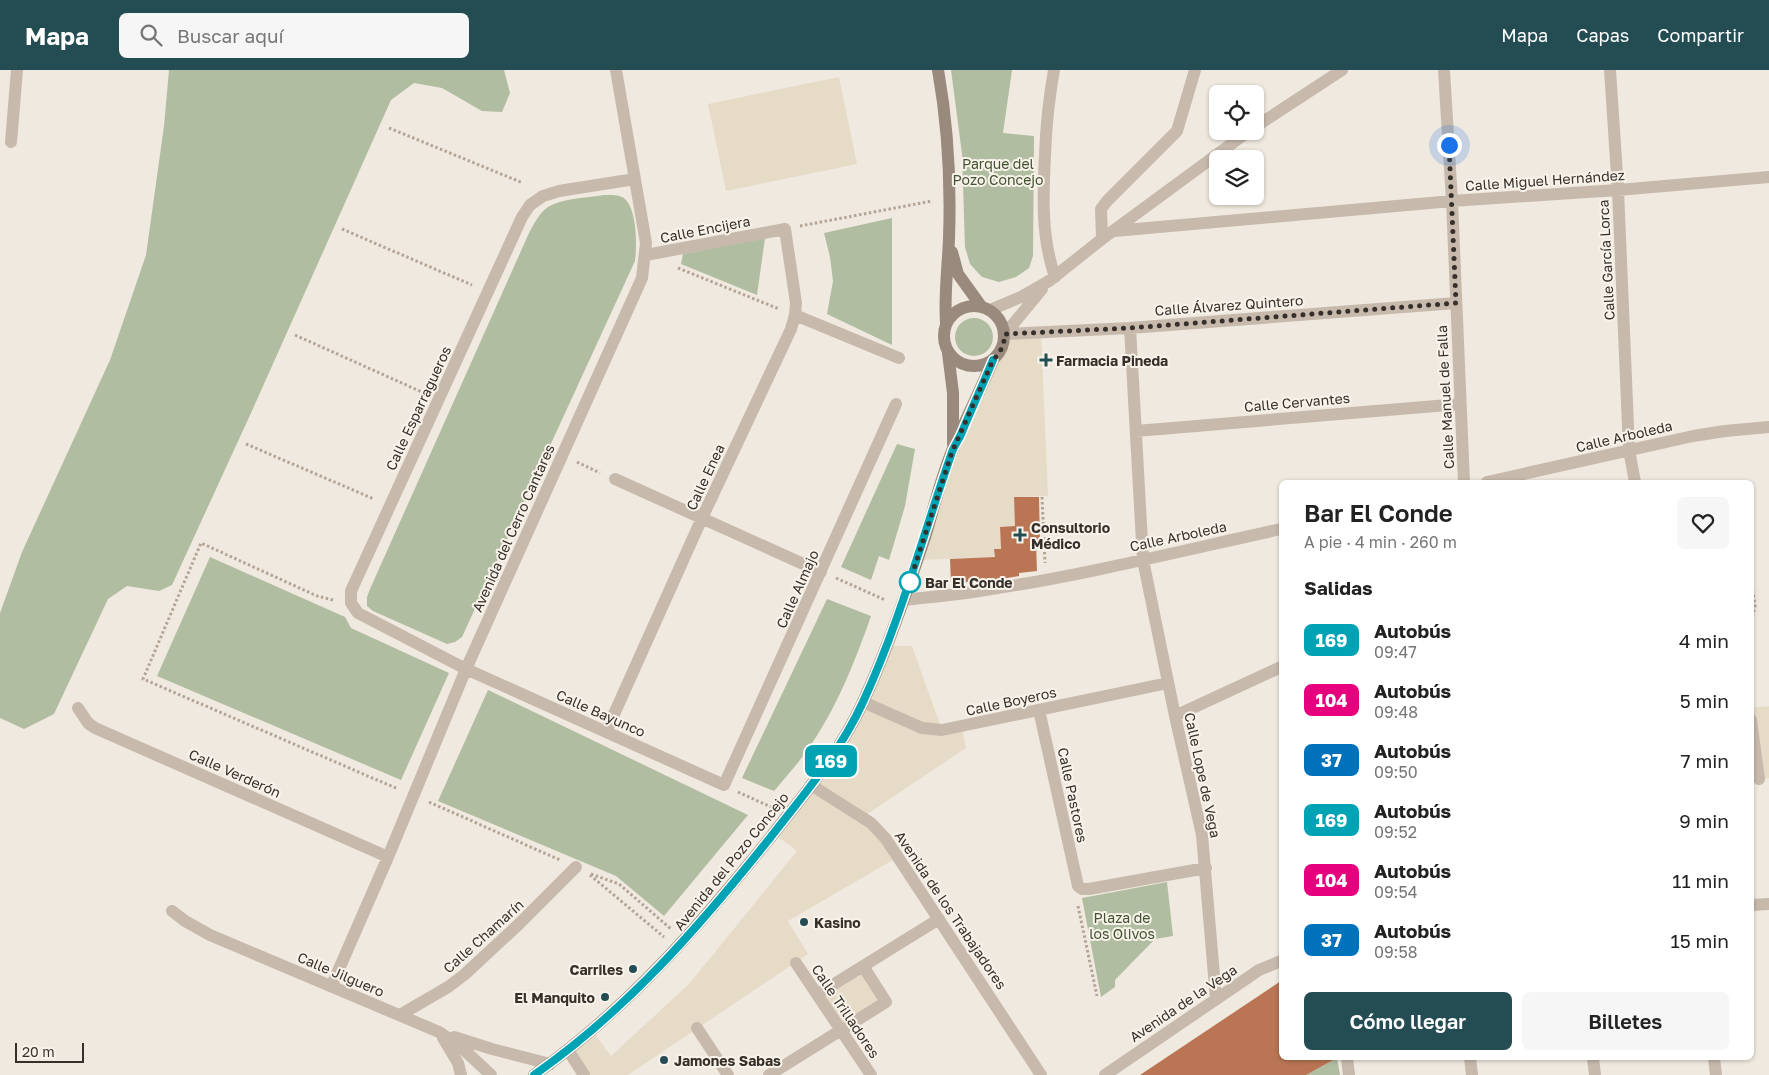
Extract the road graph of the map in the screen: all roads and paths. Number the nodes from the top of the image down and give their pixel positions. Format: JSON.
{"nodes":[{"id":1,"x":17,"y":70,"type":"edge"},
{"id":2,"x":616,"y":70,"type":"edge"},
{"id":3,"x":938,"y":70,"type":"edge"},
{"id":4,"x":1054,"y":70,"type":"edge"},
{"id":5,"x":1195,"y":70,"type":"edge"},
{"id":6,"x":1444,"y":70,"type":"edge"},
{"id":7,"x":1610,"y":70,"type":"edge"},
{"id":8,"x":1340,"y":71,"type":"edge"},
{"id":9,"x":1264,"y":121,"type":"edge"},
{"id":10,"x":389,"y":128,"type":"dead end"},
{"id":11,"x":1236,"y":140,"type":"edge"},
{"id":12,"x":11,"y":142,"type":"dead end"},
{"id":13,"x":1769,"y":177,"type":"edge"},
{"id":14,"x":635,"y":179,"type":"junction"},
{"id":15,"x":523,"y":183,"type":"dead end"},
{"id":16,"x":1618,"y":190,"type":"junction"},
{"id":17,"x":949,"y":198,"type":"junction"},
{"id":18,"x":1452,"y":201,"type":"junction"},
{"id":19,"x":342,"y":229,"type":"dead end"},
{"id":20,"x":785,"y":229,"type":"junction"},
{"id":21,"x":1114,"y":231,"type":"junction"},
{"id":22,"x":949,"y":239,"type":"junction"},
{"id":23,"x":1102,"y":239,"type":"junction"},
{"id":24,"x":646,"y":256,"type":"junction"},
{"id":25,"x":1052,"y":279,"type":"junction"},
{"id":26,"x":488,"y":292,"type":"junction"},
{"id":27,"x":1456,"y":303,"type":"junction"},
{"id":28,"x":986,"y":308,"type":"junction"},
{"id":29,"x":796,"y":315,"type":"junction"},
{"id":30,"x":946,"y":323,"type":"junction"},
{"id":31,"x":1130,"y":328,"type":"junction"},
{"id":32,"x":1005,"y":334,"type":"junction"},
{"id":33,"x":295,"y":335,"type":"dead end"},
{"id":34,"x":948,"y":353,"type":"junction"},
{"id":35,"x":899,"y":358,"type":"dead end"},
{"id":36,"x":993,"y":360,"type":"junction"},
{"id":37,"x":438,"y":400,"type":"junction"},
{"id":38,"x":896,"y":404,"type":"dead end"},
{"id":39,"x":1460,"y":404,"type":"junction"},
{"id":40,"x":1769,"y":427,"type":"edge"},
{"id":41,"x":1136,"y":431,"type":"junction"},
{"id":42,"x":246,"y":444,"type":"dead end"},
{"id":43,"x":1629,"y":450,"type":"junction"},
{"id":44,"x":952,"y":452,"type":"junction"},
{"id":45,"x":562,"y":456,"type":"junction"},
{"id":46,"x":615,"y":479,"type":"joint"},
{"id":47,"x":1464,"y":480,"type":"edge"},
{"id":48,"x":1496,"y":480,"type":"edge"},
{"id":49,"x":1635,"y":480,"type":"edge"},
{"id":50,"x":1042,"y":497,"type":"dead end"},
{"id":51,"x":390,"y":506,"type":"junction"},
{"id":52,"x":702,"y":518,"type":"junction"},
{"id":53,"x":1279,"y":529,"type":"edge"},
{"id":54,"x":1143,"y":560,"type":"junction"},
{"id":55,"x":821,"y":572,"type":"junction"},
{"id":56,"x":1046,"y":579,"type":"junction"},
{"id":57,"x":351,"y":603,"type":"junction"},
{"id":58,"x":902,"y":604,"type":"junction"},
{"id":59,"x":1279,"y":668,"type":"edge"},
{"id":60,"x":466,"y":669,"type":"junction"},
{"id":61,"x":1168,"y":683,"type":"junction"},
{"id":62,"x":863,"y":702,"type":"junction"},
{"id":63,"x":78,"y":708,"type":"dead end"},
{"id":64,"x":1040,"y":710,"type":"junction"},
{"id":65,"x":1174,"y":716,"type":"junction"},
{"id":66,"x":606,"y":732,"type":"junction"},
{"id":67,"x":1754,"y":740,"type":"edge"},
{"id":68,"x":1760,"y":779,"type":"edge"},
{"id":69,"x":724,"y":785,"type":"junction"},
{"id":70,"x":812,"y":785,"type":"junction"},
{"id":71,"x":414,"y":796,"type":"junction"},
{"id":72,"x":788,"y":815,"type":"junction"},
{"id":73,"x":388,"y":857,"type":"junction"},
{"id":74,"x":576,"y":867,"type":"joint"},
{"id":75,"x":1206,"y":868,"type":"junction"},
{"id":76,"x":1080,"y":887,"type":"junction"},
{"id":77,"x":1769,"y":904,"type":"edge"},
{"id":78,"x":1754,"y":906,"type":"edge"},
{"id":79,"x":172,"y":911,"type":"dead end"},
{"id":80,"x":939,"y":919,"type":"junction"},
{"id":81,"x":681,"y":944,"type":"junction"},
{"id":82,"x":1279,"y":962,"type":"edge"},
{"id":83,"x":796,"y":963,"type":"dead end"},
{"id":84,"x":863,"y":966,"type":"junction"},
{"id":85,"x":332,"y":986,"type":"junction"},
{"id":86,"x":818,"y":994,"type":"junction"},
{"id":87,"x":1097,"y":996,"type":"dead end"},
{"id":88,"x":1216,"y":998,"type":"junction"},
{"id":89,"x":400,"y":1015,"type":"junction"},
{"id":90,"x":697,"y":1028,"type":"dead end"},
{"id":91,"x":841,"y":1030,"type":"junction"},
{"id":92,"x":439,"y":1032,"type":"junction"},
{"id":93,"x":568,"y":1050,"type":"junction"},
{"id":94,"x":1347,"y":1060,"type":"edge"},
{"id":95,"x":1470,"y":1060,"type":"edge"},
{"id":96,"x":1593,"y":1060,"type":"edge"},
{"id":97,"x":1714,"y":1060,"type":"edge"},
{"id":98,"x":550,"y":1064,"type":"junction"},
{"id":99,"x":461,"y":1075,"type":"edge"},
{"id":100,"x":491,"y":1075,"type":"edge"},
{"id":101,"x":534,"y":1075,"type":"edge"},
{"id":102,"x":584,"y":1075,"type":"edge"},
{"id":103,"x":728,"y":1075,"type":"edge"},
{"id":104,"x":768,"y":1075,"type":"edge"},
{"id":105,"x":871,"y":1075,"type":"edge"},
{"id":106,"x":1041,"y":1075,"type":"edge"},
{"id":107,"x":1104,"y":1075,"type":"edge"},
{"id":108,"x":1349,"y":1075,"type":"edge"},
{"id":109,"x":1472,"y":1075,"type":"edge"},
{"id":110,"x":1595,"y":1075,"type":"edge"},
{"id":111,"x":1716,"y":1075,"type":"edge"}],
"edges":[{"from":1,"to":12,"type":"street"},
{"from":2,"to":14,"type":"street","name":"Avenida del Cerro Cantares"},
{"from":3,"to":17,"type":"main road"},
{"from":4,"to":25,"type":"street"},
{"from":5,"to":23,"type":"street"},
{"from":6,"to":18,"type":"street","name":"Calle Manuel de Falla"},
{"from":7,"to":16,"type":"street","name":"Calle García Lorca"},
{"from":8,"to":9,"type":"street"},
{"from":10,"to":15,"type":"path"},
{"from":11,"to":21,"type":"street"},
{"from":13,"to":16,"type":"street","name":"Calle Miguel Hernández"},
{"from":14,"to":24,"type":"street","name":"Avenida del Cerro Cantares"},
{"from":14,"to":26,"type":"street","name":"Calle Esparragueros"},
{"from":16,"to":18,"type":"street","name":"Calle Miguel Hernández"},
{"from":16,"to":43,"type":"street","name":"Calle García Lorca"},
{"from":17,"to":20,"type":"path"},
{"from":17,"to":22,"type":"main road"},
{"from":18,"to":21,"type":"street","name":"Calle Miguel Hernández"},
{"from":18,"to":27,"type":"street","name":"Calle Manuel de Falla"},
{"from":19,"to":26,"type":"path"},
{"from":20,"to":24,"type":"street","name":"Calle Encijera"},
{"from":20,"to":29,"type":"street","name":"Calle Enea"},
{"from":21,"to":23,"type":"street"},
{"from":22,"to":28,"type":"main road"},
{"from":22,"to":30,"type":"main road"},
{"from":23,"to":25,"type":"street"},
{"from":24,"to":29,"type":"path","name":"Calle Encijera"},
{"from":24,"to":45,"type":"street","name":"Avenida del Cerro Cantares"},
{"from":25,"to":28,"type":"street"},
{"from":25,"to":32,"type":"street"},
{"from":26,"to":37,"type":"street","name":"Calle Esparragueros"},
{"from":27,"to":31,"type":"street","name":"Calle Álvarez Quintero"},
{"from":27,"to":39,"type":"street","name":"Calle Manuel de Falla"},
{"from":28,"to":30,"type":"main road"},
{"from":28,"to":32,"type":"main road"},
{"from":29,"to":35,"type":"street"},
{"from":29,"to":52,"type":"street","name":"Calle Enea"},
{"from":30,"to":34,"type":"main road"},
{"from":31,"to":32,"type":"street","name":"Calle Álvarez Quintero"},
{"from":31,"to":41,"type":"street","name":"Calle Lope de Vega"},
{"from":32,"to":36,"type":"main road"},
{"from":33,"to":37,"type":"path"},
{"from":34,"to":36,"type":"main road"},
{"from":34,"to":44,"type":"main road","name":"Avenida del Pozo Concejo"},
{"from":36,"to":44,"type":"main road","name":"Avenida del Pozo Concejo"},
{"from":37,"to":51,"type":"street","name":"Calle Esparragueros"},
{"from":38,"to":55,"type":"street","name":"Calle Almajo"},
{"from":39,"to":41,"type":"street","name":"Calle Cervantes"},
{"from":39,"to":47,"type":"street","name":"Calle Manuel de Falla"},
{"from":40,"to":43,"type":"street","name":"Calle Arboleda"},
{"from":41,"to":54,"type":"street","name":"Calle Lope de Vega"},
{"from":42,"to":51,"type":"path"},
{"from":43,"to":48,"type":"street","name":"Calle Arboleda"},
{"from":43,"to":49,"type":"street","name":"Calle García Lorca"},
{"from":44,"to":58,"type":"main road","name":"Avenida del Pozo Concejo"},
{"from":45,"to":46,"type":"path"},
{"from":45,"to":60,"type":"street","name":"Avenida del Cerro Cantares"},
{"from":46,"to":52,"type":"street"},
{"from":50,"to":56,"type":"path"},
{"from":51,"to":57,"type":"street","name":"Calle Esparragueros"},
{"from":52,"to":55,"type":"street"},
{"from":52,"to":66,"type":"street","name":"Calle Enea"},
{"from":53,"to":54,"type":"street","name":"Calle Arboleda"},
{"from":54,"to":56,"type":"street","name":"Calle Arboleda"},
{"from":54,"to":61,"type":"street","name":"Calle Lope de Vega"},
{"from":55,"to":58,"type":"path"},
{"from":55,"to":69,"type":"street","name":"Calle Almajo"},
{"from":56,"to":58,"type":"street","name":"Calle Arboleda"},
{"from":57,"to":60,"type":"street"},
{"from":57,"to":71,"type":"path"},
{"from":58,"to":62,"type":"main road","name":"Avenida del Pozo Concejo"},
{"from":59,"to":65,"type":"street"},
{"from":60,"to":66,"type":"street","name":"Calle Bayunco"},
{"from":60,"to":71,"type":"street","name":"Avenida del Cerro Cantares"},
{"from":61,"to":64,"type":"street","name":"Calle Boyeros"},
{"from":61,"to":65,"type":"street","name":"Calle Lope de Vega"},
{"from":62,"to":64,"type":"street","name":"Calle Boyeros"},
{"from":62,"to":70,"type":"main road","name":"Avenida del Pozo Concejo"},
{"from":63,"to":73,"type":"street","name":"Calle Verderón"},
{"from":64,"to":76,"type":"street","name":"Calle Pastores"},
{"from":65,"to":75,"type":"street","name":"Calle Lope de Vega"},
{"from":66,"to":69,"type":"street","name":"Calle Bayunco"},
{"from":67,"to":68,"type":"street"},
{"from":69,"to":72,"type":"path"},
{"from":70,"to":72,"type":"main road","name":"Avenida del Pozo Concejo"},
{"from":70,"to":80,"type":"street","name":"Avenida de los Trabajadores"},
{"from":71,"to":73,"type":"street","name":"Avenida del Cerro Cantares"},
{"from":71,"to":74,"type":"path"},
{"from":72,"to":81,"type":"main road","name":"Avenida del Pozo Concejo"},
{"from":73,"to":85,"type":"street","name":"Avenida del Cerro Cantares"},
{"from":74,"to":89,"type":"street","name":"Calle Chamarín"},
{"from":75,"to":76,"type":"street"},
{"from":75,"to":88,"type":"street","name":"Calle Lope de Vega"},
{"from":76,"to":87,"type":"path"},
{"from":77,"to":78,"type":"street"},
{"from":79,"to":85,"type":"street","name":"Calle Jilguero"},
{"from":80,"to":84,"type":"street"},
{"from":80,"to":106,"type":"street","name":"Avenida de los Trabajadores"},
{"from":81,"to":81,"type":"path"},
{"from":81,"to":93,"type":"main road","name":"Avenida del Pozo Concejo"},
{"from":82,"to":88,"type":"street","name":"Avenida de la Vega"},
{"from":83,"to":86,"type":"street","name":"Calle Trilladores"},
{"from":84,"to":86,"type":"street"},
{"from":84,"to":91,"type":"street"},
{"from":85,"to":89,"type":"street","name":"Calle Jilguero"},
{"from":86,"to":91,"type":"street","name":"Calle Trilladores"},
{"from":88,"to":107,"type":"street","name":"Avenida de la Vega"},
{"from":89,"to":92,"type":"street","name":"Calle Jilguero"},
{"from":90,"to":103,"type":"street"},
{"from":91,"to":104,"type":"street"},
{"from":91,"to":105,"type":"street","name":"Calle Trilladores"},
{"from":92,"to":98,"type":"street"},
{"from":92,"to":99,"type":"street"},
{"from":92,"to":100,"type":"street","name":"Calle Jilguero"},
{"from":93,"to":98,"type":"main road","name":"Avenida del Pozo Concejo"},
{"from":93,"to":102,"type":"street"},
{"from":94,"to":108,"type":"street"},
{"from":95,"to":109,"type":"street"},
{"from":96,"to":110,"type":"street"},
{"from":97,"to":111,"type":"street"},
{"from":98,"to":101,"type":"main road","name":"Avenida del Pozo Concejo"}]}
